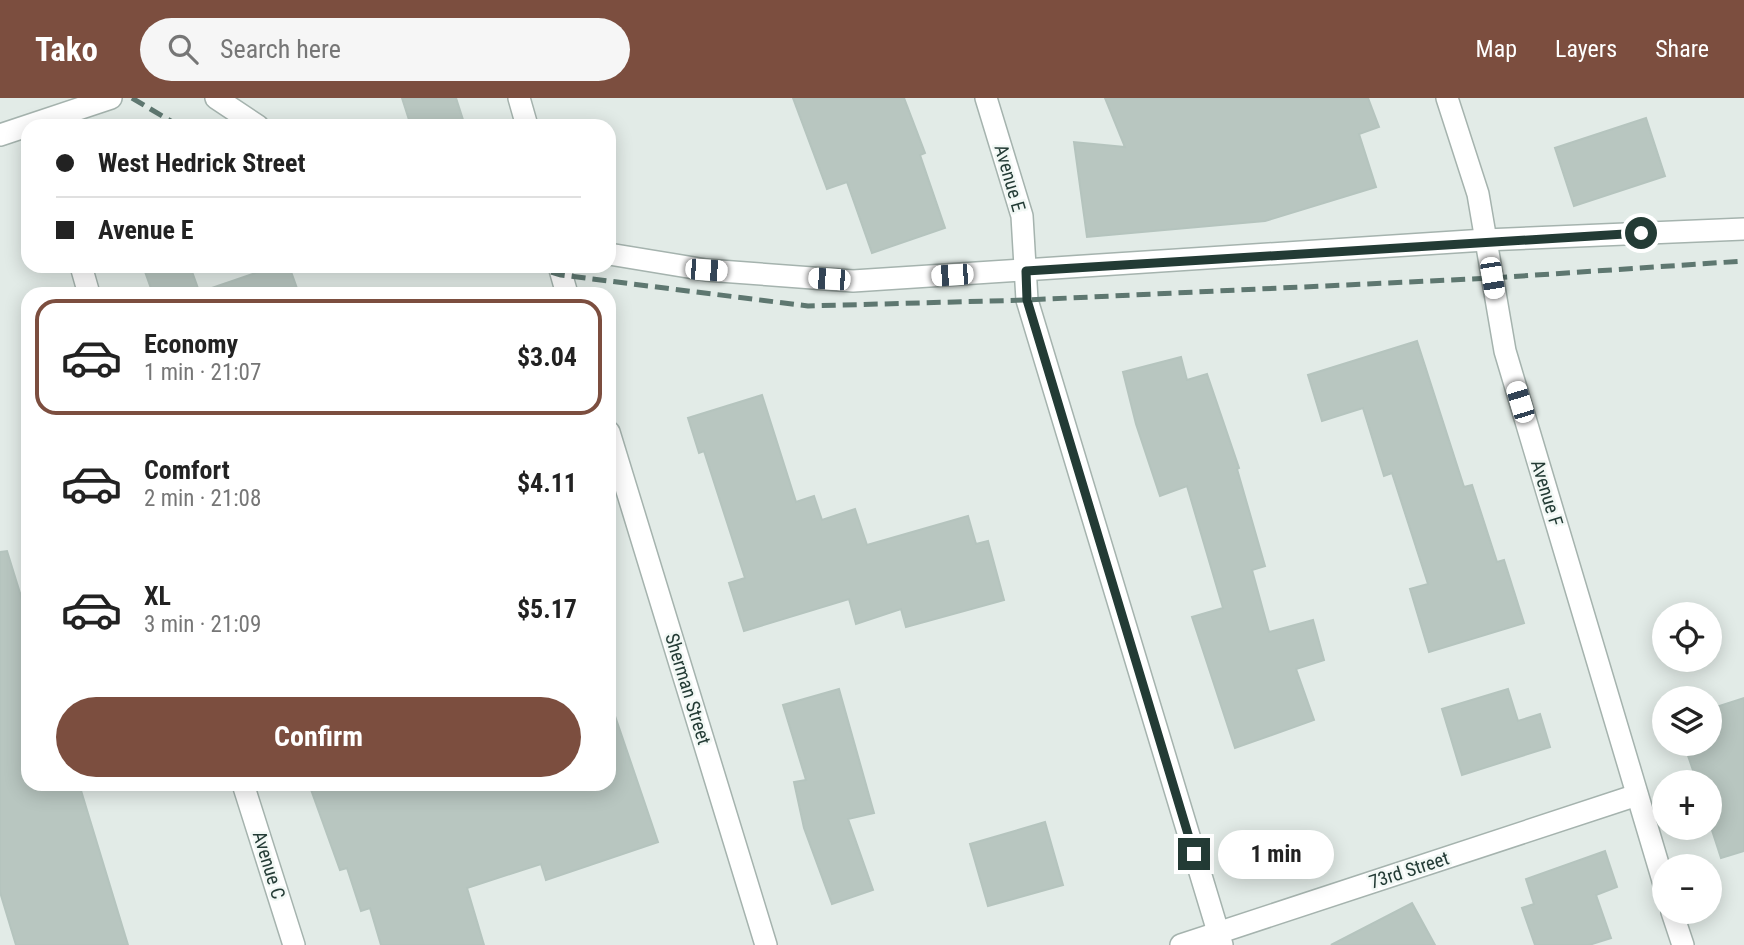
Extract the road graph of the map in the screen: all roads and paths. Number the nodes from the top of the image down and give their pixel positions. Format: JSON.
{"nodes":[{"id":1,"x":111,"y":98,"type":"edge"},
{"id":2,"x":216,"y":98,"type":"edge"},
{"id":3,"x":519,"y":98,"type":"edge"},
{"id":4,"x":986,"y":98,"type":"edge"},
{"id":5,"x":1447,"y":98,"type":"edge"},
{"id":6,"x":50,"y":119,"type":"edge"},
{"id":7,"x":248,"y":119,"type":"edge"},
{"id":8,"x":525,"y":119,"type":"edge"},
{"id":9,"x":21,"y":129,"type":"edge"},
{"id":10,"x":0,"y":135,"type":"edge"},
{"id":11,"x":1744,"y":229,"type":"edge"},
{"id":12,"x":1485,"y":240,"type":"junction"},
{"id":13,"x":616,"y":255,"type":"edge"},
{"id":14,"x":1026,"y":271,"type":"junction"},
{"id":15,"x":616,"y":455,"type":"edge"},
{"id":16,"x":245,"y":791,"type":"edge"},
{"id":17,"x":1637,"y":795,"type":"junction"},
{"id":18,"x":1655,"y":854,"type":"edge"},
{"id":19,"x":1676,"y":924,"type":"edge"},
{"id":20,"x":1220,"y":939,"type":"edge"},
{"id":21,"x":294,"y":945,"type":"edge"},
{"id":22,"x":766,"y":945,"type":"edge"},
{"id":23,"x":1181,"y":945,"type":"edge"},
{"id":24,"x":1682,"y":945,"type":"edge"}],
"edges":[{"from":1,"to":6,"type":"street"},
{"from":2,"to":7,"type":"street"},
{"from":3,"to":8,"type":"street"},
{"from":4,"to":14,"type":"street","name":"Avenue E"},
{"from":5,"to":12,"type":"street","name":"Avenue F"},
{"from":9,"to":10,"type":"street"},
{"from":11,"to":12,"type":"street"},
{"from":12,"to":14,"type":"street"},
{"from":12,"to":17,"type":"street","name":"Avenue F"},
{"from":13,"to":14,"type":"street"},
{"from":14,"to":20,"type":"street","name":"Avenue E"},
{"from":15,"to":22,"type":"street","name":"Sherman Street"},
{"from":16,"to":21,"type":"street","name":"Avenue C"},
{"from":17,"to":18,"type":"street","name":"Avenue F"},
{"from":17,"to":20,"type":"street","name":"73rd Street"},
{"from":19,"to":24,"type":"street"},
{"from":20,"to":23,"type":"street","name":"73rd Street"}]}
